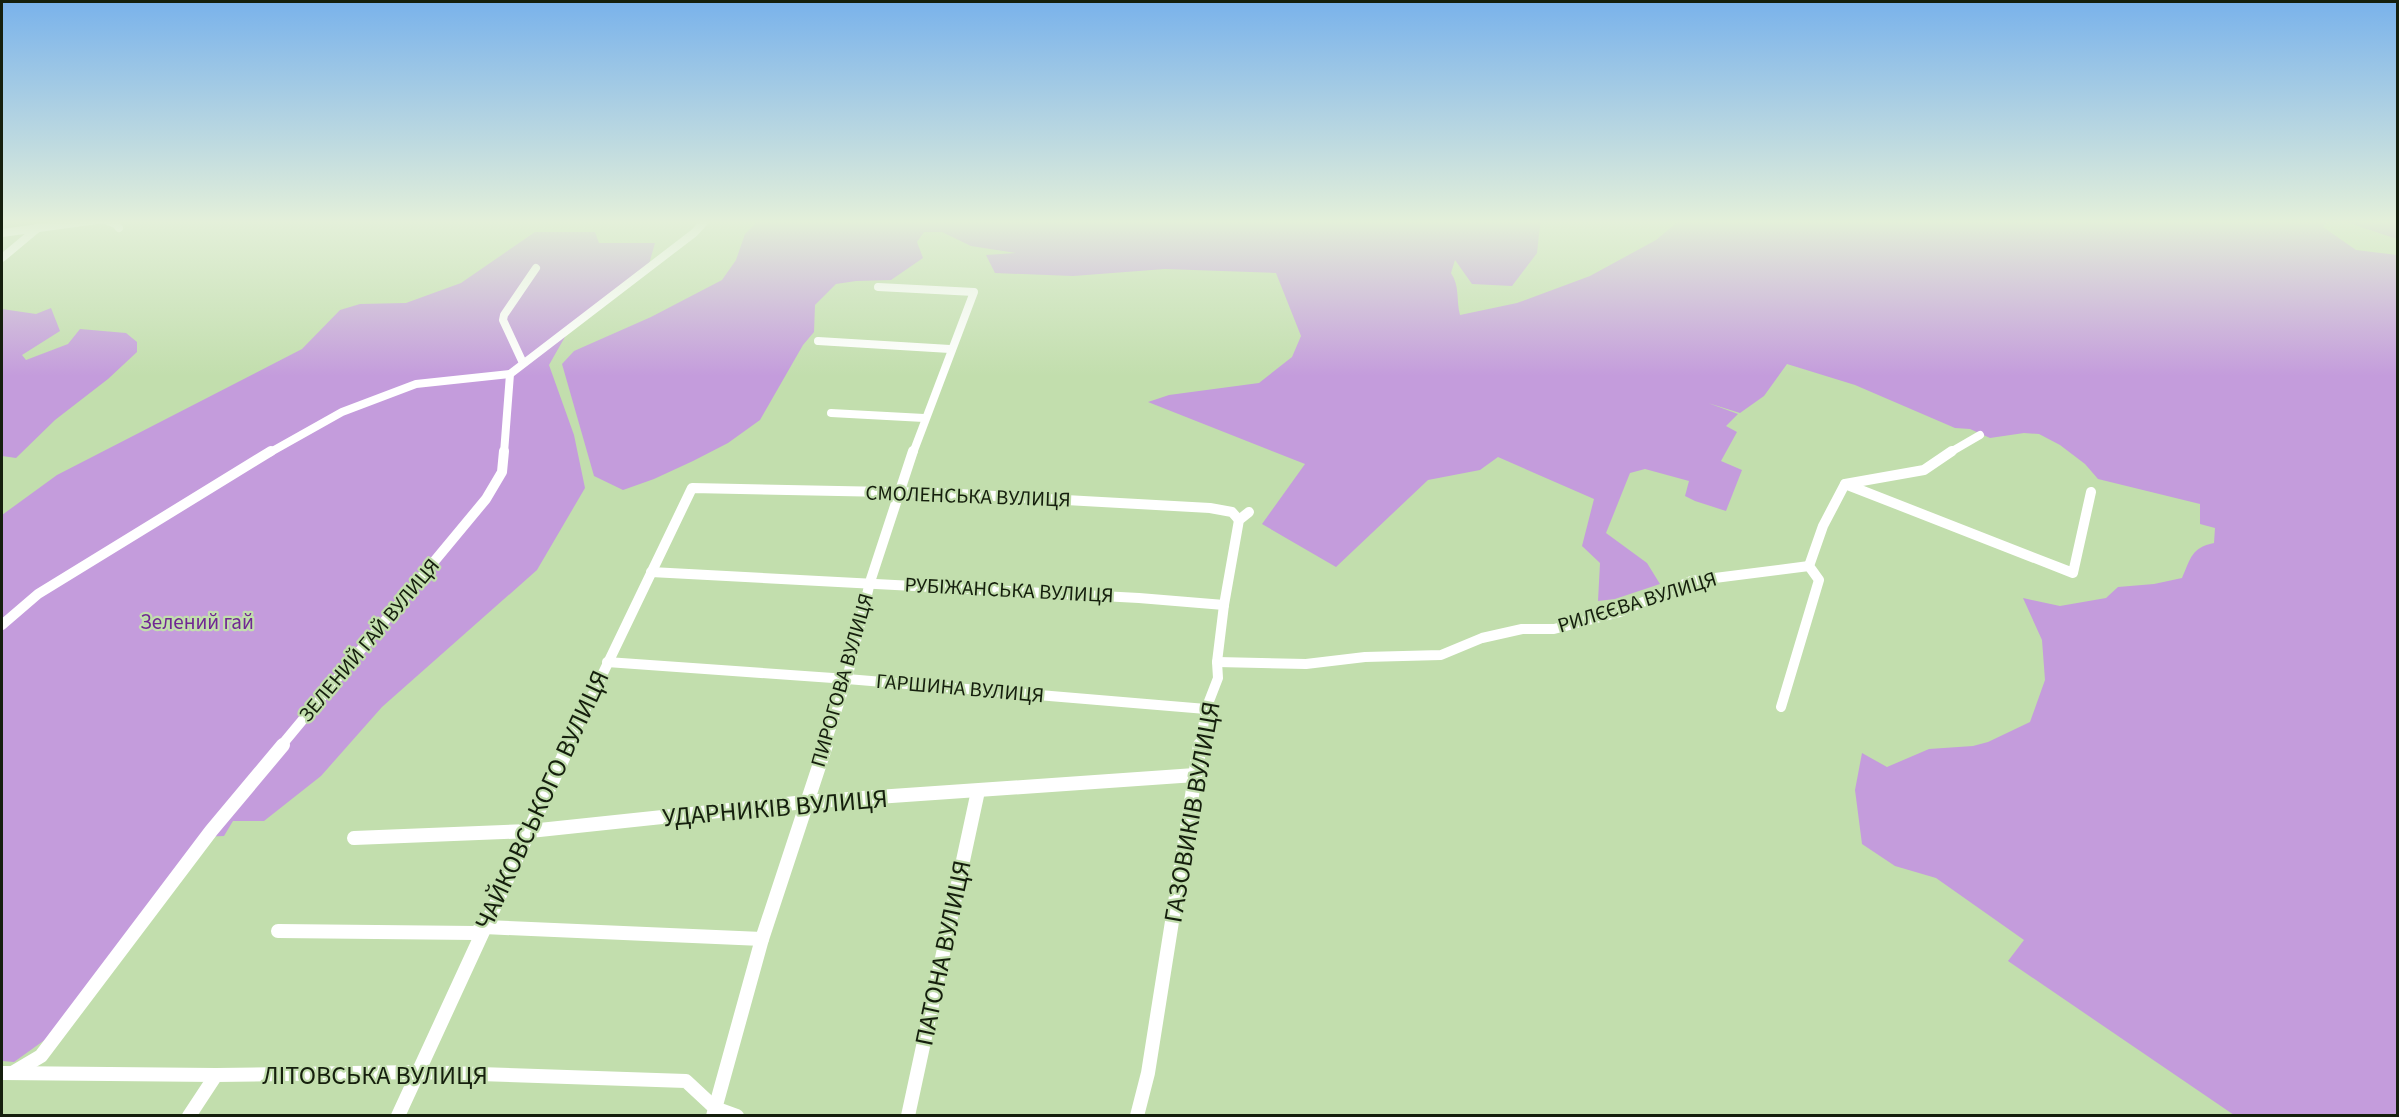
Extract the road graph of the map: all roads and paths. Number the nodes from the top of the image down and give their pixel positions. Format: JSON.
{"nodes":[{"id":1,"x":533,"y":272,"type":"edge"},
{"id":2,"x":643,"y":272,"type":"edge"},
{"id":3,"x":878,"y":287,"type":"dead end"},
{"id":4,"x":818,"y":341,"type":"dead end"},
{"id":5,"x":950,"y":349,"type":"junction"},
{"id":6,"x":523,"y":363,"type":"junction"},
{"id":7,"x":510,"y":374,"type":"junction"},
{"id":8,"x":831,"y":413,"type":"dead end"},
{"id":9,"x":924,"y":417,"type":"junction"},
{"id":10,"x":1980,"y":435,"type":"dead end"},
{"id":11,"x":1845,"y":484,"type":"junction"},
{"id":12,"x":692,"y":488,"type":"joint"},
{"id":13,"x":901,"y":492,"type":"junction"},
{"id":14,"x":2091,"y":492,"type":"dead end"},
{"id":15,"x":1244,"y":516,"type":"joint"},
{"id":16,"x":1809,"y":566,"type":"junction"},
{"id":17,"x":651,"y":572,"type":"junction"},
{"id":18,"x":870,"y":582,"type":"junction"},
{"id":19,"x":1224,"y":605,"type":"junction"},
{"id":20,"x":2,"y":625,"type":"edge"},
{"id":21,"x":607,"y":662,"type":"junction"},
{"id":22,"x":1217,"y":662,"type":"junction"},
{"id":23,"x":847,"y":679,"type":"junction"},
{"id":24,"x":1781,"y":707,"type":"dead end"},
{"id":25,"x":1206,"y":709,"type":"junction"},
{"id":26,"x":1196,"y":775,"type":"junction"},
{"id":27,"x":978,"y":791,"type":"junction"},
{"id":28,"x":805,"y":802,"type":"junction"},
{"id":29,"x":530,"y":831,"type":"junction"},
{"id":30,"x":354,"y":838,"type":"dead end"},
{"id":31,"x":484,"y":927,"type":"junction"},
{"id":32,"x":278,"y":931,"type":"dead end"},
{"id":33,"x":762,"y":939,"type":"junction"},
{"id":34,"x":8,"y":1072,"type":"edge"},
{"id":35,"x":417,"y":1072,"type":"junction"},
{"id":36,"x":216,"y":1075,"type":"junction"},
{"id":37,"x":714,"y":1112,"type":"edge"},
{"id":38,"x":189,"y":1116,"type":"edge"},
{"id":39,"x":398,"y":1116,"type":"edge"},
{"id":40,"x":737,"y":1116,"type":"edge"},
{"id":41,"x":908,"y":1116,"type":"edge"},
{"id":42,"x":1137,"y":1116,"type":"edge"}],
"edges":[{"from":1,"to":6,"type":"street"},
{"from":2,"to":6,"type":"street"},
{"from":3,"to":5,"type":"street","name":"ПИРОГОВА ВУЛИЦЯ"},
{"from":4,"to":5,"type":"street"},
{"from":5,"to":9,"type":"street","name":"ПИРОГОВА ВУЛИЦЯ"},
{"from":6,"to":7,"type":"street"},
{"from":7,"to":20,"type":"street"},
{"from":7,"to":34,"type":"street","name":"ЗЕЛЕНИЙ ГАЙ ВУЛИЦЯ"},
{"from":8,"to":9,"type":"street"},
{"from":9,"to":13,"type":"street","name":"ПИРОГОВА ВУЛИЦЯ"},
{"from":10,"to":11,"type":"street"},
{"from":11,"to":14,"type":"street"},
{"from":11,"to":16,"type":"street"},
{"from":12,"to":13,"type":"street","name":"СМОЛЕНСЬКА ВУЛИЦЯ"},
{"from":12,"to":17,"type":"street","name":"ЧАЙКОВСЬКОГО ВУЛИЦЯ"},
{"from":13,"to":15,"type":"street","name":"СМОЛЕНСЬКА ВУЛИЦЯ"},
{"from":13,"to":18,"type":"street","name":"ПИРОГОВА ВУЛИЦЯ"},
{"from":15,"to":19,"type":"street","name":"ГАЗОВИКІВ ВУЛИЦЯ"},
{"from":16,"to":22,"type":"street","name":"РИЛЄЄВА ВУЛИЦЯ"},
{"from":16,"to":24,"type":"street"},
{"from":17,"to":18,"type":"street","name":"РУБІЖАНСЬКА ВУЛИЦЯ"},
{"from":17,"to":21,"type":"street","name":"ЧАЙКОВСЬКОГО ВУЛИЦЯ"},
{"from":18,"to":19,"type":"street","name":"РУБІЖАНСЬКА ВУЛИЦЯ"},
{"from":18,"to":23,"type":"street","name":"ПИРОГОВА ВУЛИЦЯ"},
{"from":19,"to":22,"type":"street","name":"ГАЗОВИКІВ ВУЛИЦЯ"},
{"from":21,"to":23,"type":"street","name":"ГАРШИНА ВУЛИЦЯ"},
{"from":21,"to":29,"type":"street","name":"ЧАЙКОВСЬКОГО ВУЛИЦЯ"},
{"from":22,"to":25,"type":"street","name":"ГАЗОВИКІВ ВУЛИЦЯ"},
{"from":23,"to":25,"type":"street","name":"ГАРШИНА ВУЛИЦЯ"},
{"from":23,"to":28,"type":"street","name":"ПИРОГОВА ВУЛИЦЯ"},
{"from":25,"to":26,"type":"street","name":"ГАЗОВИКІВ ВУЛИЦЯ"},
{"from":26,"to":27,"type":"street","name":"УДАРНИКІВ ВУЛИЦЯ"},
{"from":26,"to":42,"type":"street","name":"ГАЗОВИКІВ ВУЛИЦЯ"},
{"from":27,"to":28,"type":"street","name":"УДАРНИКІВ ВУЛИЦЯ"},
{"from":27,"to":41,"type":"street","name":"ПАТОНА ВУЛИЦЯ"},
{"from":28,"to":29,"type":"street","name":"УДАРНИКІВ ВУЛИЦЯ"},
{"from":28,"to":33,"type":"street","name":"ПИРОГОВА ВУЛИЦЯ"},
{"from":29,"to":30,"type":"street","name":"УДАРНИКІВ ВУЛИЦЯ"},
{"from":29,"to":31,"type":"street","name":"ЧАЙКОВСЬКОГО ВУЛИЦЯ"},
{"from":31,"to":32,"type":"street"},
{"from":31,"to":33,"type":"street"},
{"from":31,"to":35,"type":"street","name":"ЧАЙКОВСЬКОГО ВУЛИЦЯ"},
{"from":33,"to":37,"type":"street","name":"ПИРОГОВА ВУЛИЦЯ"},
{"from":34,"to":36,"type":"street","name":"ЛІТОВСЬКА ВУЛИЦЯ"},
{"from":35,"to":36,"type":"street","name":"ЛІТОВСЬКА ВУЛИЦЯ"},
{"from":35,"to":37,"type":"street","name":"ЛІТОВСЬКА ВУЛИЦЯ"},
{"from":35,"to":39,"type":"street","name":"ЧАЙКОВСЬКОГО ВУЛИЦЯ"},
{"from":36,"to":38,"type":"street"},
{"from":37,"to":40,"type":"street","name":"ЛІТОВСЬКА ВУЛИЦЯ"}]}
